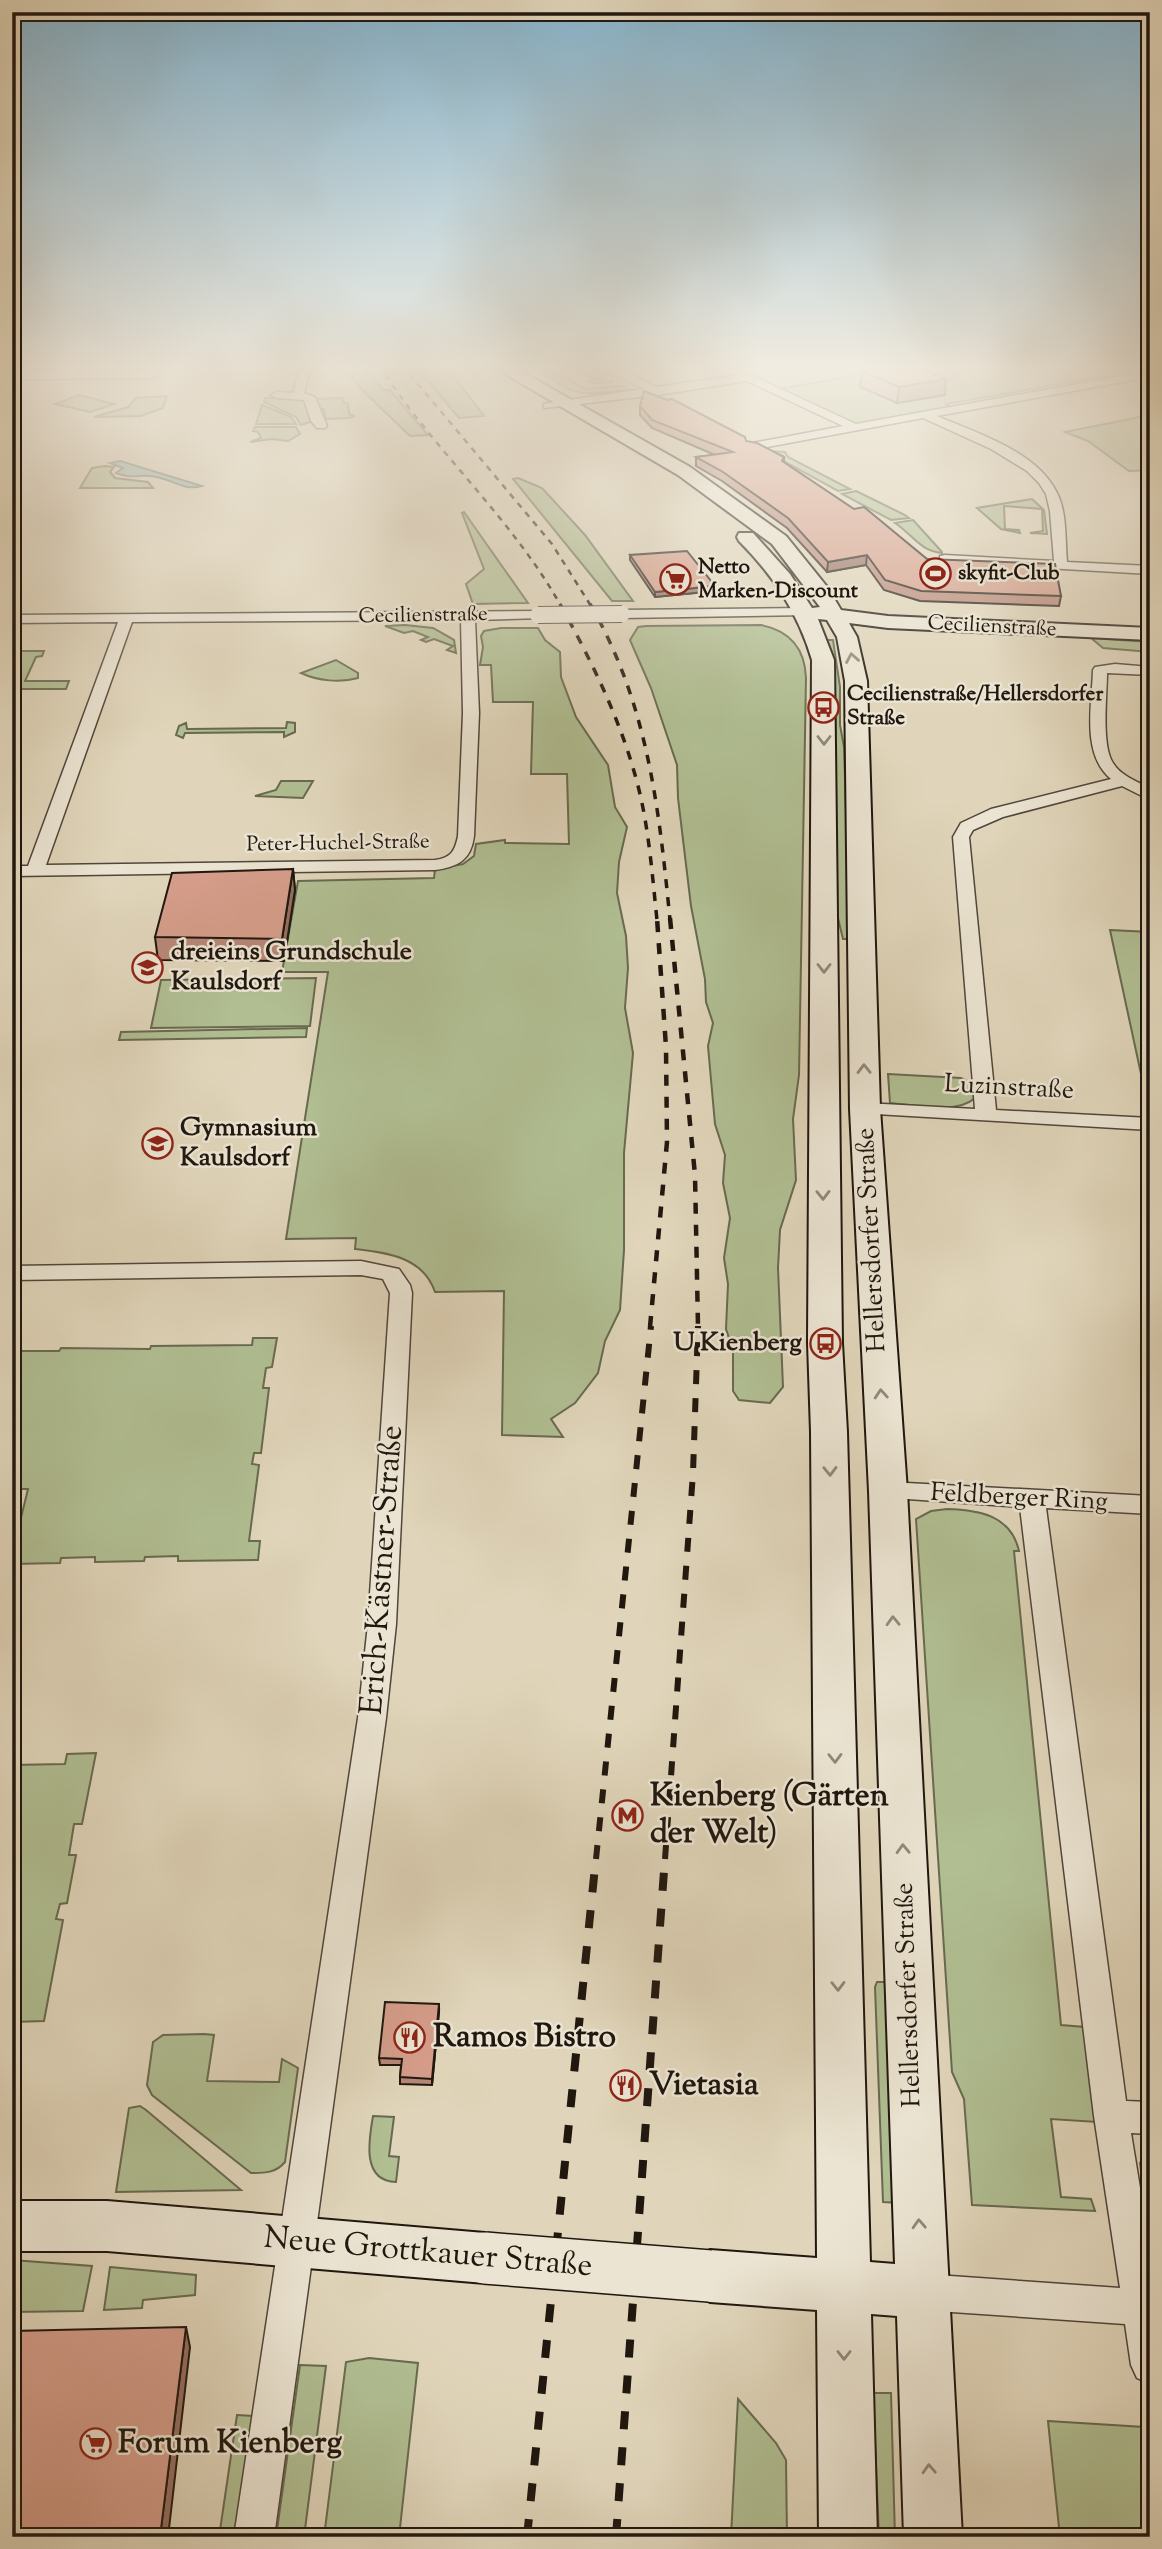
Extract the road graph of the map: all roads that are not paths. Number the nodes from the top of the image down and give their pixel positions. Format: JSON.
{"nodes":[{"id":1,"x":675,"y":484,"type":"edge"},
{"id":2,"x":702,"y":484,"type":"edge"},
{"id":3,"x":1044,"y":484,"type":"edge"},
{"id":4,"x":699,"y":499,"type":"junction"},
{"id":5,"x":761,"y":526,"type":"junction"},
{"id":6,"x":945,"y":559,"type":"edge"},
{"id":7,"x":1061,"y":565,"type":"junction"},
{"id":8,"x":1150,"y":570,"type":"edge"},
{"id":9,"x":820,"y":613,"type":"junction"},
{"id":10,"x":469,"y":616,"type":"junction"},
{"id":11,"x":127,"y":618,"type":"junction"},
{"id":12,"x":12,"y":619,"type":"edge"},
{"id":13,"x":1150,"y":623,"type":"edge"},
{"id":14,"x":1150,"y":634,"type":"edge"},
{"id":15,"x":1150,"y":671,"type":"edge"},
{"id":16,"x":1124,"y":780,"type":"junction"},
{"id":17,"x":1150,"y":795,"type":"edge"},
{"id":18,"x":12,"y":871,"type":"edge"},
{"id":19,"x":35,"y":871,"type":"junction"},
{"id":20,"x":824,"y":1108,"type":"junction"},
{"id":21,"x":865,"y":1109,"type":"junction"},
{"id":22,"x":986,"y":1115,"type":"junction"},
{"id":23,"x":1150,"y":1124,"type":"edge"},
{"id":24,"x":12,"y":1273,"type":"edge"},
{"id":25,"x":888,"y":1491,"type":"junction"},
{"id":26,"x":1032,"y":1500,"type":"junction"},
{"id":27,"x":1150,"y":1505,"type":"edge"},
{"id":28,"x":1111,"y":2116,"type":"junction"},
{"id":29,"x":1150,"y":2118,"type":"edge"},
{"id":30,"x":12,"y":2226,"type":"edge"},
{"id":31,"x":298,"y":2243,"type":"junction"},
{"id":32,"x":844,"y":2287,"type":"junction"},
{"id":33,"x":922,"y":2292,"type":"junction"},
{"id":34,"x":1139,"y":2307,"type":"junction"},
{"id":35,"x":1150,"y":2365,"type":"edge"},
{"id":36,"x":254,"y":2537,"type":"edge"},
{"id":37,"x":848,"y":2537,"type":"edge"},
{"id":38,"x":933,"y":2537,"type":"edge"}],
"edges":[{"from":1,"to":4,"type":"main road","name":"Hellersdorfer Straße"},
{"from":2,"to":5,"type":"main road","name":"Hellersdorfer Straße"},
{"from":3,"to":7,"type":"street"},
{"from":4,"to":5,"type":"main road"},
{"from":4,"to":9,"type":"main road","name":"Hellersdorfer Straße"},
{"from":5,"to":9,"type":"main road","name":"Hellersdorfer Straße"},
{"from":6,"to":7,"type":"street"},
{"from":7,"to":8,"type":"street"},
{"from":9,"to":10,"type":"street","name":"Cecilienstraße","bridge":true},
{"from":9,"to":13,"type":"main road","name":"Cecilienstraße"},
{"from":9,"to":14,"type":"main road","name":"Cecilienstraße"},
{"from":9,"to":20,"type":"main road","name":"Hellersdorfer Straße","one_way":true},
{"from":21,"to":9,"type":"main road","name":"Hellersdorfer Straße","one_way":true},
{"from":10,"to":11,"type":"street","name":"Cecilienstraße"},
{"from":10,"to":19,"type":"street","name":"Peter-Huchel-Straße"},
{"from":11,"to":12,"type":"street","name":"Cecilienstraße"},
{"from":11,"to":19,"type":"street"},
{"from":15,"to":16,"type":"street"},
{"from":16,"to":17,"type":"street"},
{"from":16,"to":22,"type":"street"},
{"from":18,"to":19,"type":"street","name":"Peter-Huchel-Straße"},
{"from":20,"to":21,"type":"main road"},
{"from":20,"to":32,"type":"main road","name":"Hellersdorfer Straße","one_way":true},
{"from":21,"to":22,"type":"street","name":"Luzinstraße"},
{"from":25,"to":21,"type":"main road","name":"Hellersdorfer Straße","one_way":true},
{"from":22,"to":23,"type":"street","name":"Luzinstraße"},
{"from":24,"to":31,"type":"street","name":"Erich-Kästner-Straße"},
{"from":25,"to":26,"type":"street","name":"Feldberger Ring"},
{"from":33,"to":25,"type":"main road","name":"Hellersdorfer Straße","one_way":true},
{"from":26,"to":27,"type":"street","name":"Feldberger Ring"},
{"from":26,"to":28,"type":"street"},
{"from":28,"to":29,"type":"street"},
{"from":28,"to":34,"type":"street"},
{"from":30,"to":31,"type":"main road","name":"Neue Grottkauer Straße"},
{"from":31,"to":32,"type":"main road","name":"Neue Grottkauer Straße","bridge":true},
{"from":31,"to":36,"type":"street","name":"Erich-Kästner-Straße"},
{"from":32,"to":33,"type":"main road"},
{"from":32,"to":37,"type":"main road","name":"Hellersdorfer Straße","one_way":true},
{"from":33,"to":34,"type":"street"},
{"from":38,"to":33,"type":"main road","name":"Hellersdorfer Straße","one_way":true},
{"from":34,"to":35,"type":"street"}]}
